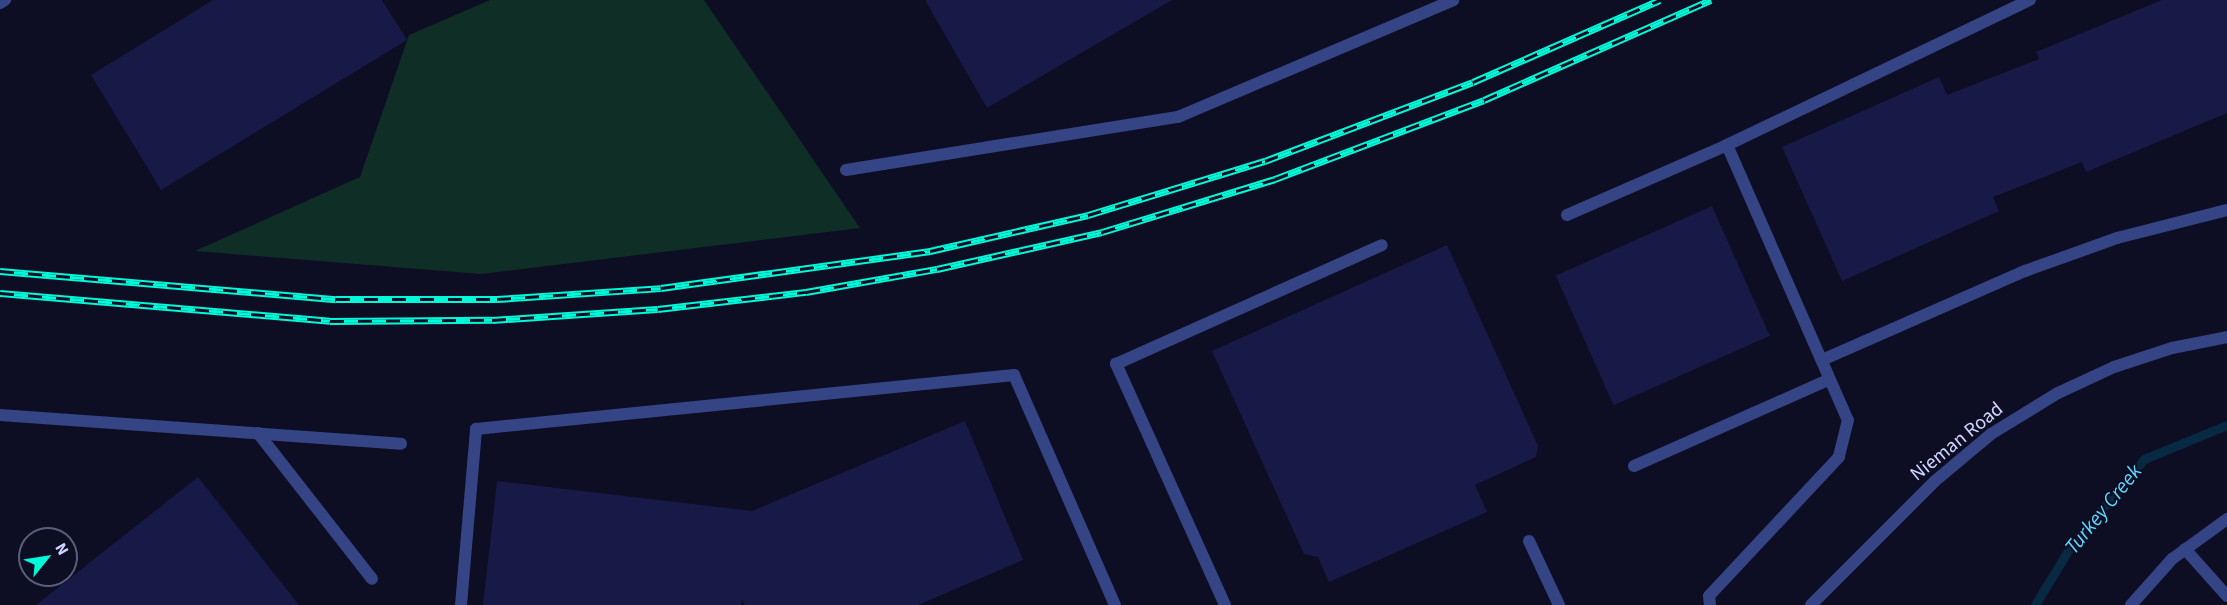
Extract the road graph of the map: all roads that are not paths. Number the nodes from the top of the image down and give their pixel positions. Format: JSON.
{"nodes":[{"id":1,"x":5,"y":0,"type":"edge"},
{"id":2,"x":1453,"y":0,"type":"edge"},
{"id":3,"x":2030,"y":0,"type":"edge"},
{"id":4,"x":0,"y":3,"type":"edge"},
{"id":5,"x":1727,"y":145,"type":"junction"},
{"id":6,"x":846,"y":170,"type":"dead end"},
{"id":7,"x":2227,"y":210,"type":"edge"},
{"id":8,"x":1567,"y":216,"type":"dead end"},
{"id":9,"x":1382,"y":245,"type":"dead end"},
{"id":10,"x":2227,"y":337,"type":"edge"},
{"id":11,"x":1822,"y":360,"type":"junction"},
{"id":12,"x":1830,"y":379,"type":"junction"},
{"id":13,"x":0,"y":415,"type":"edge"},
{"id":14,"x":258,"y":433,"type":"junction"},
{"id":15,"x":401,"y":444,"type":"dead end"},
{"id":16,"x":1634,"y":466,"type":"dead end"},
{"id":17,"x":2227,"y":519,"type":"edge"},
{"id":18,"x":1529,"y":541,"type":"dead end"},
{"id":19,"x":2185,"y":549,"type":"junction"},
{"id":20,"x":372,"y":579,"type":"dead end"},
{"id":21,"x":2227,"y":596,"type":"edge"},
{"id":22,"x":461,"y":605,"type":"edge"},
{"id":23,"x":1116,"y":605,"type":"edge"},
{"id":24,"x":1225,"y":605,"type":"edge"},
{"id":25,"x":1559,"y":605,"type":"edge"},
{"id":26,"x":1710,"y":605,"type":"edge"},
{"id":27,"x":1810,"y":605,"type":"edge"},
{"id":28,"x":2131,"y":605,"type":"edge"}],
"edges":[{"from":1,"to":4,"type":"street"},
{"from":2,"to":6,"type":"street"},
{"from":3,"to":5,"type":"street"},
{"from":5,"to":8,"type":"street"},
{"from":5,"to":11,"type":"street"},
{"from":7,"to":11,"type":"street"},
{"from":9,"to":24,"type":"street"},
{"from":10,"to":27,"type":"street","name":"Nieman Road"},
{"from":11,"to":12,"type":"street"},
{"from":12,"to":16,"type":"street"},
{"from":12,"to":26,"type":"street"},
{"from":13,"to":14,"type":"street"},
{"from":14,"to":15,"type":"street"},
{"from":14,"to":20,"type":"street"},
{"from":17,"to":19,"type":"street"},
{"from":18,"to":25,"type":"street"},
{"from":19,"to":21,"type":"street"},
{"from":19,"to":28,"type":"street"},
{"from":22,"to":23,"type":"street"}]}
